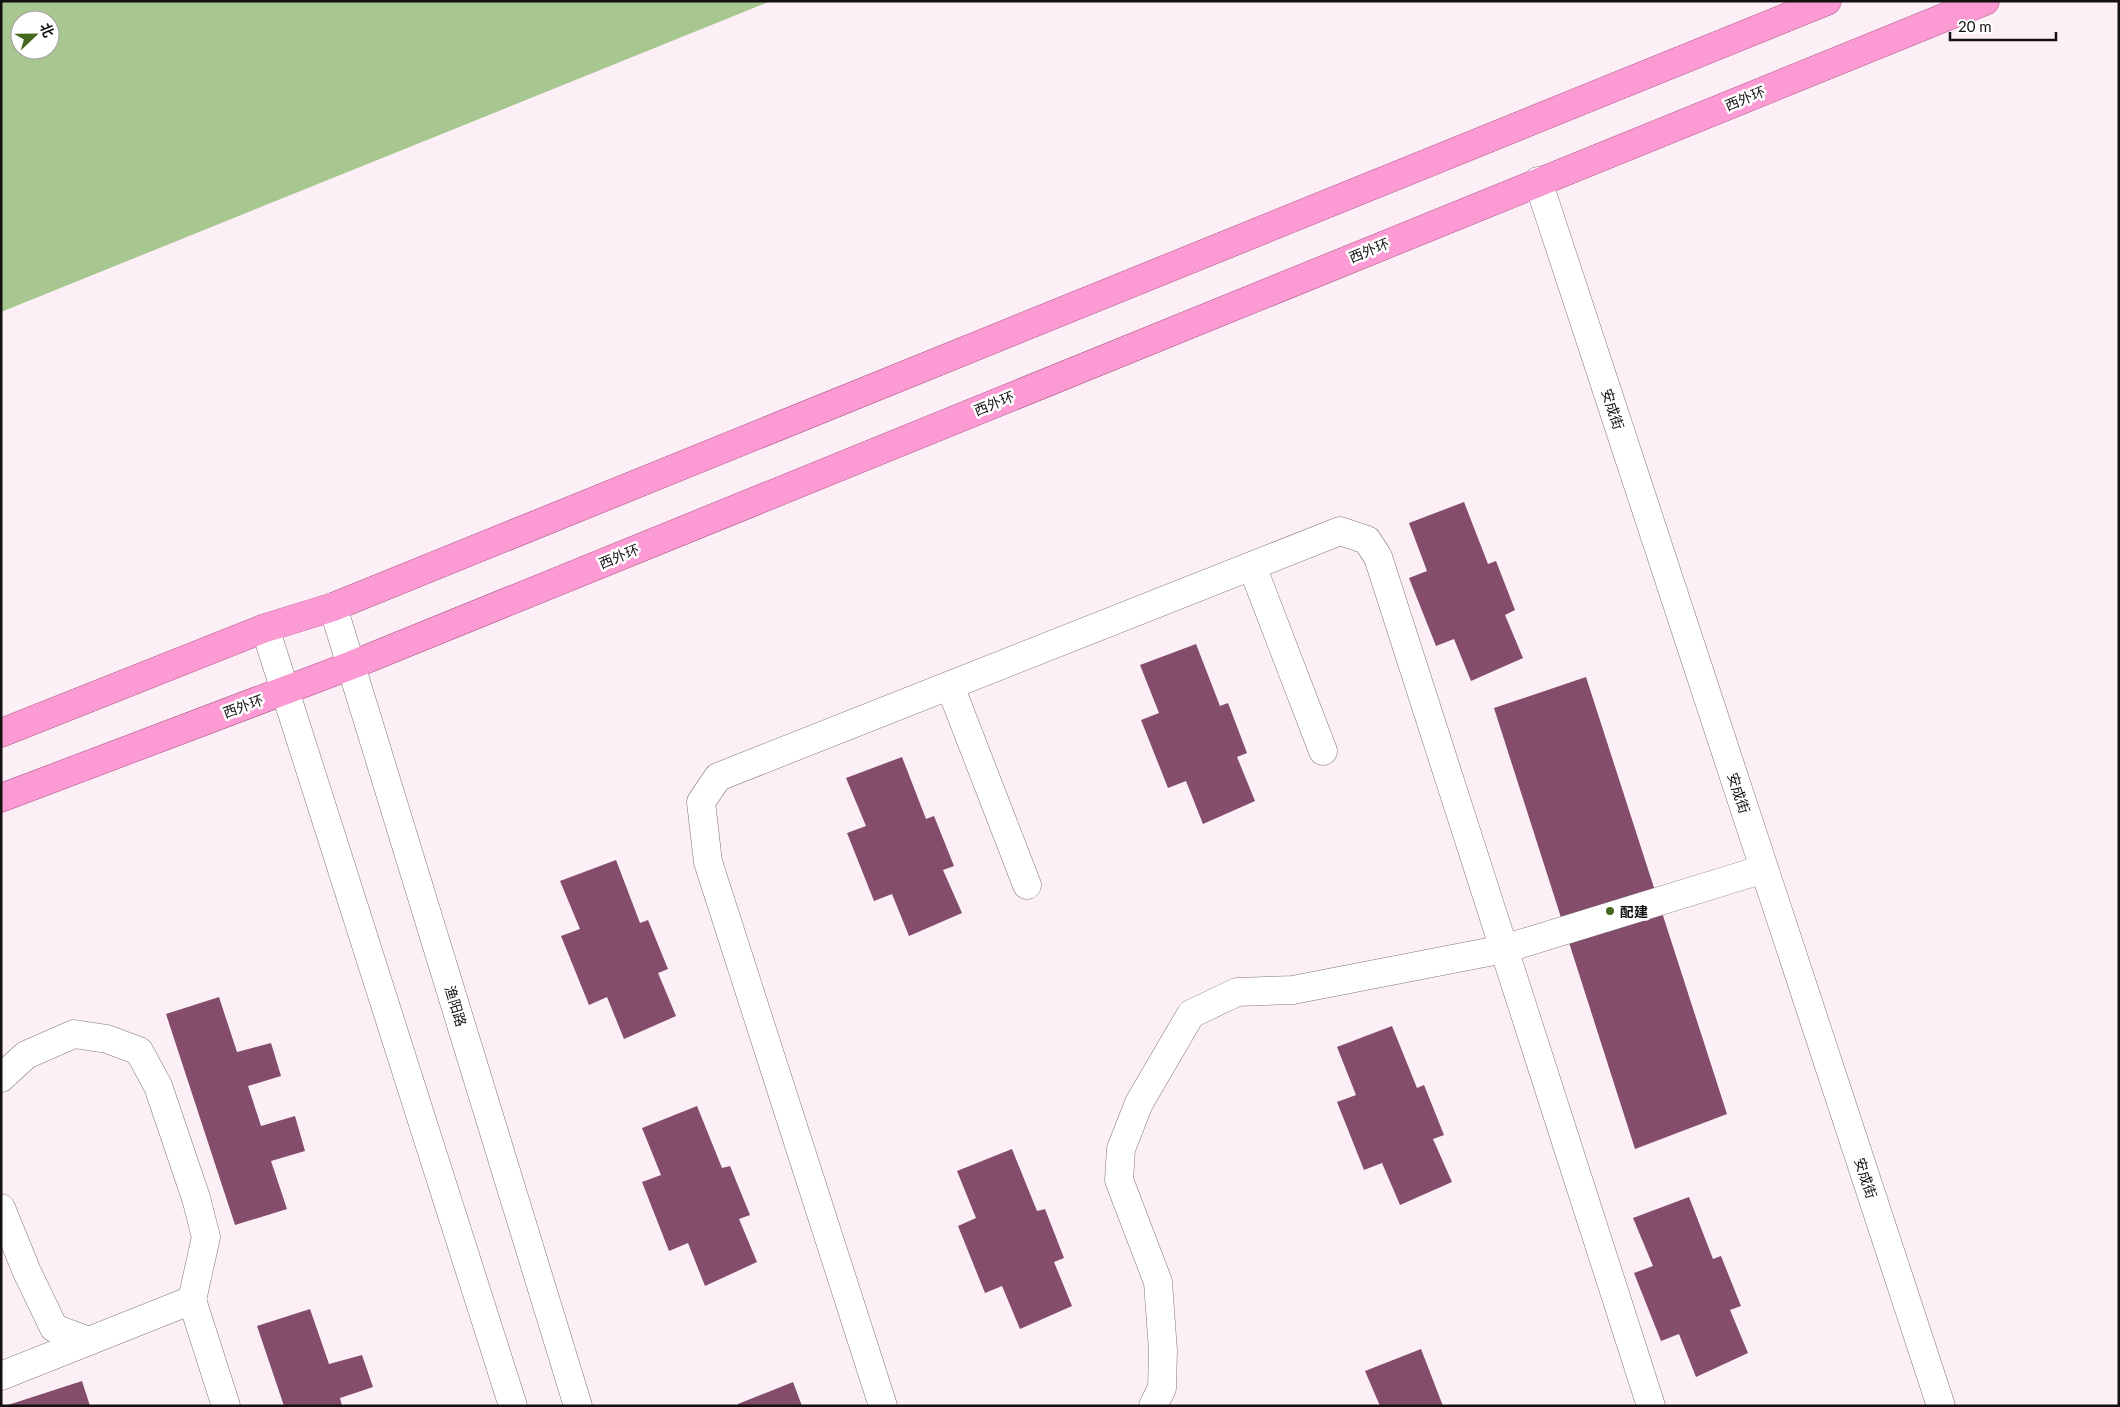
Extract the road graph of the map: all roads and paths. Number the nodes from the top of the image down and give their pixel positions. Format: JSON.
{"nodes":[{"id":1,"x":1827,"y":1,"type":"edge"},
{"id":2,"x":1985,"y":1,"type":"edge"},
{"id":3,"x":1538,"y":181,"type":"junction"},
{"id":4,"x":1252,"y":566,"type":"junction"},
{"id":5,"x":334,"y":607,"type":"junction"},
{"id":6,"x":265,"y":628,"type":"junction"},
{"id":7,"x":352,"y":665,"type":"junction"},
{"id":8,"x":950,"y":686,"type":"junction"},
{"id":9,"x":283,"y":691,"type":"junction"},
{"id":10,"x":1,"y":733,"type":"edge"},
{"id":11,"x":1323,"y":751,"type":"dead end"},
{"id":12,"x":1,"y":798,"type":"edge"},
{"id":13,"x":1764,"y":869,"type":"junction"},
{"id":14,"x":1028,"y":885,"type":"dead end"},
{"id":15,"x":1504,"y":950,"type":"junction"},
{"id":16,"x":1,"y":1078,"type":"edge"},
{"id":17,"x":1,"y":1208,"type":"edge"},
{"id":18,"x":192,"y":1300,"type":"junction"},
{"id":19,"x":89,"y":1341,"type":"junction"},
{"id":20,"x":1,"y":1376,"type":"edge"},
{"id":21,"x":226,"y":1406,"type":"edge"},
{"id":22,"x":513,"y":1406,"type":"edge"},
{"id":23,"x":578,"y":1406,"type":"edge"},
{"id":24,"x":882,"y":1406,"type":"edge"},
{"id":25,"x":1153,"y":1406,"type":"edge"},
{"id":26,"x":1651,"y":1406,"type":"edge"},
{"id":27,"x":1941,"y":1406,"type":"edge"}],
"edges":[{"from":1,"to":5,"type":"highway"},
{"from":2,"to":3,"type":"highway","name":"西外环"},
{"from":3,"to":7,"type":"highway","name":"西外环"},
{"from":3,"to":13,"type":"street","name":"安成街"},
{"from":4,"to":8,"type":"street"},
{"from":4,"to":11,"type":"street"},
{"from":4,"to":15,"type":"street"},
{"from":5,"to":6,"type":"highway"},
{"from":5,"to":7,"type":"street","name":"渔阳路"},
{"from":6,"to":9,"type":"street"},
{"from":6,"to":10,"type":"highway"},
{"from":7,"to":9,"type":"highway","name":"西外环"},
{"from":7,"to":23,"type":"street","name":"渔阳路"},
{"from":8,"to":14,"type":"street"},
{"from":8,"to":24,"type":"street"},
{"from":9,"to":12,"type":"highway","name":"西外环"},
{"from":9,"to":22,"type":"street"},
{"from":13,"to":15,"type":"street"},
{"from":13,"to":27,"type":"street","name":"安成街"},
{"from":15,"to":25,"type":"street"},
{"from":15,"to":26,"type":"street"},
{"from":16,"to":18,"type":"street"},
{"from":17,"to":19,"type":"street"},
{"from":18,"to":19,"type":"street"},
{"from":18,"to":21,"type":"street"},
{"from":19,"to":20,"type":"street"}]}
